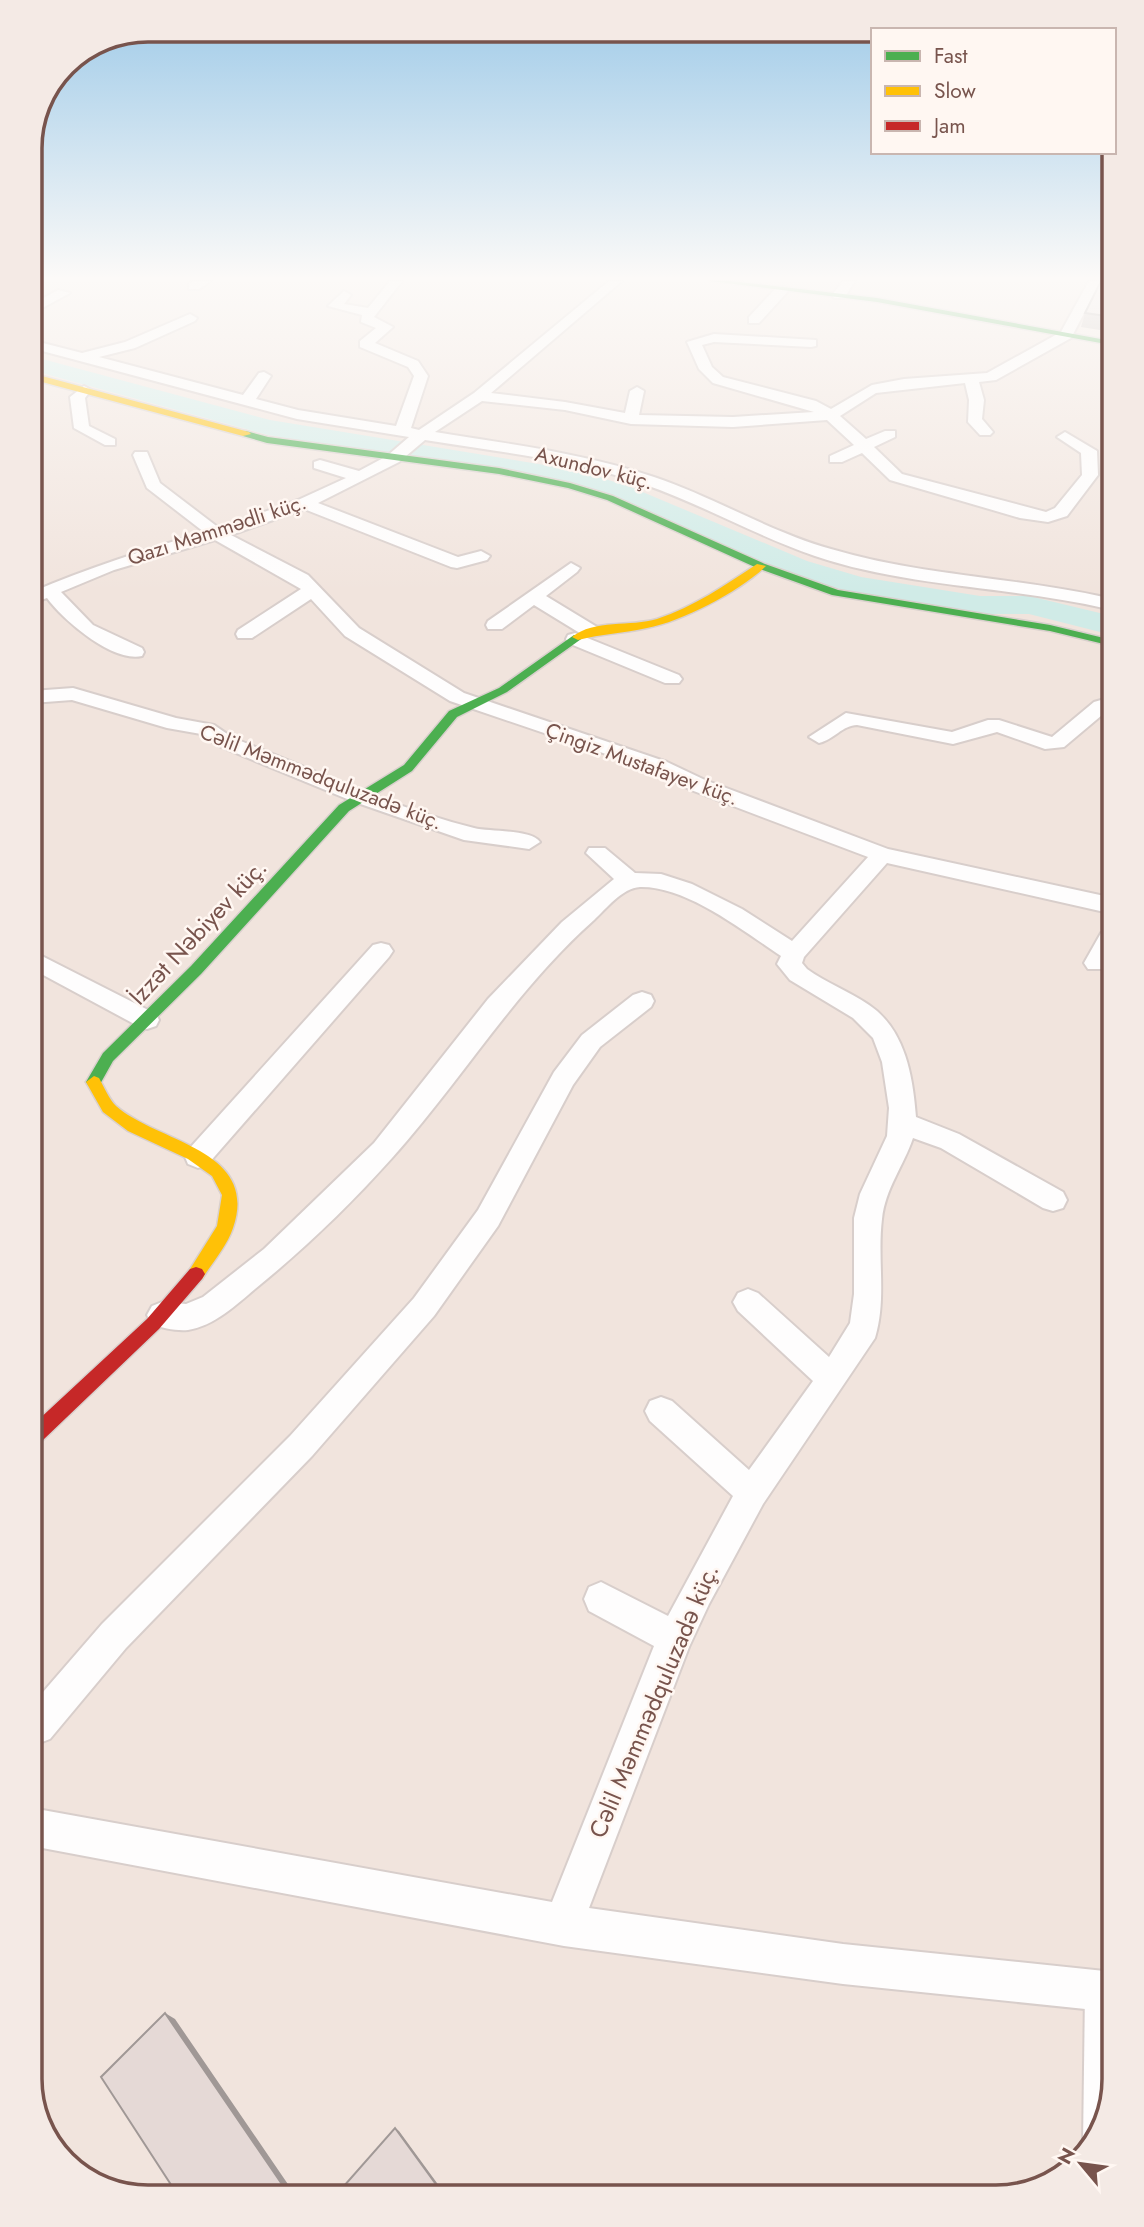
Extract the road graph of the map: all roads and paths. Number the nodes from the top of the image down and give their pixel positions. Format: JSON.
{"nodes":[{"id":1,"x":65,"y":385,"type":"edge"},
{"id":2,"x":182,"y":385,"type":"edge"},
{"id":3,"x":258,"y":385,"type":"edge"},
{"id":4,"x":418,"y":385,"type":"edge"},
{"id":5,"x":492,"y":385,"type":"edge"},
{"id":6,"x":740,"y":385,"type":"edge"},
{"id":7,"x":898,"y":385,"type":"edge"},
{"id":8,"x":972,"y":385,"type":"edge"},
{"id":9,"x":84,"y":390,"type":"junction"},
{"id":10,"x":637,"y":391,"type":"dead end"},
{"id":11,"x":479,"y":396,"type":"junction"},
{"id":12,"x":246,"y":402,"type":"junction"},
{"id":13,"x":831,"y":415,"type":"junction"},
{"id":14,"x":631,"y":419,"type":"junction"},
{"id":15,"x":399,"y":432,"type":"junction"},
{"id":16,"x":985,"y":432,"type":"dead end"},
{"id":17,"x":890,"y":434,"type":"dead end"},
{"id":18,"x":1065,"y":437,"type":"dead end"},
{"id":19,"x":418,"y":438,"type":"junction"},
{"id":20,"x":110,"y":442,"type":"dead end"},
{"id":21,"x":865,"y":448,"type":"junction"},
{"id":22,"x":141,"y":455,"type":"dead end"},
{"id":23,"x":395,"y":456,"type":"junction"},
{"id":24,"x":836,"y":459,"type":"dead end"},
{"id":25,"x":320,"y":466,"type":"dead end"},
{"id":26,"x":1090,"y":475,"type":"junction"},
{"id":27,"x":361,"y":477,"type":"junction"},
{"id":28,"x":1102,"y":477,"type":"edge"},
{"id":29,"x":304,"y":503,"type":"junction"},
{"id":30,"x":217,"y":534,"type":"junction"},
{"id":31,"x":481,"y":556,"type":"dead end"},
{"id":32,"x":761,"y":566,"type":"junction"},
{"id":33,"x":571,"y":568,"type":"dead end"},
{"id":34,"x":50,"y":589,"type":"junction"},
{"id":35,"x":313,"y":589,"type":"junction"},
{"id":36,"x":42,"y":593,"type":"edge"},
{"id":37,"x":536,"y":598,"type":"junction"},
{"id":38,"x":1102,"y":603,"type":"edge"},
{"id":39,"x":495,"y":625,"type":"dead end"},
{"id":40,"x":245,"y":634,"type":"dead end"},
{"id":41,"x":583,"y":635,"type":"junction"},
{"id":42,"x":1102,"y":641,"type":"edge"},
{"id":43,"x":135,"y":652,"type":"dead end"},
{"id":44,"x":672,"y":679,"type":"dead end"},
{"id":45,"x":42,"y":696,"type":"edge"},
{"id":46,"x":472,"y":702,"type":"junction"},
{"id":47,"x":1102,"y":706,"type":"edge"},
{"id":48,"x":819,"y":737,"type":"dead end"},
{"id":49,"x":359,"y":796,"type":"junction"},
{"id":50,"x":529,"y":842,"type":"dead end"},
{"id":51,"x":597,"y":853,"type":"dead end"},
{"id":52,"x":882,"y":855,"type":"junction"},
{"id":53,"x":629,"y":880,"type":"junction"},
{"id":54,"x":1102,"y":903,"type":"edge"},
{"id":55,"x":381,"y":951,"type":"dead end"},
{"id":56,"x":1102,"y":952,"type":"edge"},
{"id":57,"x":794,"y":953,"type":"junction"},
{"id":58,"x":1096,"y":963,"type":"dead end"},
{"id":59,"x":42,"y":964,"type":"edge"},
{"id":60,"x":642,"y":1001,"type":"dead end"},
{"id":61,"x":147,"y":1020,"type":"junction"},
{"id":62,"x":904,"y":1123,"type":"junction"},
{"id":63,"x":198,"y":1157,"type":"junction"},
{"id":64,"x":1053,"y":1200,"type":"dead end"},
{"id":65,"x":748,"y":1302,"type":"dead end"},
{"id":66,"x":162,"y":1315,"type":"junction"},
{"id":67,"x":832,"y":1378,"type":"junction"},
{"id":68,"x":661,"y":1411,"type":"dead end"},
{"id":69,"x":42,"y":1428,"type":"edge"},
{"id":70,"x":752,"y":1493,"type":"junction"},
{"id":71,"x":601,"y":1599,"type":"dead end"},
{"id":72,"x":675,"y":1638,"type":"junction"},
{"id":73,"x":42,"y":1720,"type":"edge"},
{"id":74,"x":42,"y":1829,"type":"edge"},
{"id":75,"x":564,"y":1926,"type":"junction"},
{"id":76,"x":1102,"y":1991,"type":"edge"},
{"id":77,"x":1102,"y":2033,"type":"edge"},
{"id":78,"x":1096,"y":2110,"type":"edge"}],
"edges":[{"from":1,"to":9,"type":"street"},
{"from":2,"to":12,"type":"street","name":"Axundov küç."},
{"from":3,"to":12,"type":"street"},
{"from":4,"to":15,"type":"street"},
{"from":5,"to":11,"type":"street","name":"Qazı Məmmədli küç."},
{"from":6,"to":13,"type":"street"},
{"from":7,"to":13,"type":"street"},
{"from":8,"to":16,"type":"street"},
{"from":9,"to":20,"type":"street"},
{"from":9,"to":23,"type":"street"},
{"from":10,"to":14,"type":"street"},
{"from":11,"to":14,"type":"street"},
{"from":11,"to":19,"type":"street","name":"Qazı Məmmədli küç."},
{"from":12,"to":15,"type":"street","name":"Axundov küç."},
{"from":13,"to":14,"type":"street"},
{"from":13,"to":21,"type":"street"},
{"from":15,"to":19,"type":"street","name":"Axundov küç."},
{"from":17,"to":21,"type":"street"},
{"from":18,"to":26,"type":"street"},
{"from":19,"to":23,"type":"street","name":"Qazı Məmmədli küç."},
{"from":19,"to":38,"type":"street","name":"Axundov küç."},
{"from":21,"to":24,"type":"street"},
{"from":21,"to":26,"type":"street"},
{"from":22,"to":30,"type":"street","name":"Çingiz Mustafayev küç."},
{"from":23,"to":27,"type":"street","name":"Qazı Məmmədli küç."},
{"from":23,"to":32,"type":"street"},
{"from":25,"to":27,"type":"street"},
{"from":26,"to":28,"type":"street"},
{"from":27,"to":29,"type":"street","name":"Qazı Məmmədli küç."},
{"from":29,"to":30,"type":"street","name":"Qazı Məmmədli küç."},
{"from":29,"to":31,"type":"street"},
{"from":30,"to":34,"type":"street","name":"Qazı Məmmədli küç."},
{"from":30,"to":35,"type":"street","name":"Çingiz Mustafayev küç."},
{"from":32,"to":41,"type":"street","name":"İzzət Nəbiyev küç."},
{"from":32,"to":42,"type":"street"},
{"from":33,"to":37,"type":"street"},
{"from":34,"to":36,"type":"street","name":"Qazı Məmmədli küç."},
{"from":34,"to":43,"type":"street"},
{"from":35,"to":40,"type":"street"},
{"from":35,"to":46,"type":"street","name":"Çingiz Mustafayev küç."},
{"from":37,"to":39,"type":"street"},
{"from":37,"to":41,"type":"street"},
{"from":41,"to":44,"type":"street"},
{"from":41,"to":46,"type":"street","name":"İzzət Nəbiyev küç."},
{"from":45,"to":49,"type":"street","name":"Cəlil Məmmədquluzadə küç."},
{"from":46,"to":49,"type":"street","name":"İzzət Nəbiyev küç."},
{"from":46,"to":52,"type":"street","name":"Çingiz Mustafayev küç."},
{"from":47,"to":48,"type":"street"},
{"from":49,"to":50,"type":"street","name":"Cəlil Məmmədquluzadə küç."},
{"from":49,"to":61,"type":"street","name":"İzzət Nəbiyev küç."},
{"from":51,"to":53,"type":"street"},
{"from":52,"to":54,"type":"street","name":"Çingiz Mustafayev küç."},
{"from":52,"to":57,"type":"street"},
{"from":53,"to":57,"type":"street"},
{"from":53,"to":66,"type":"street"},
{"from":55,"to":63,"type":"street"},
{"from":56,"to":58,"type":"street"},
{"from":57,"to":62,"type":"street","name":"Cəlil Məmmədquluzadə küç."},
{"from":59,"to":61,"type":"street"},
{"from":60,"to":73,"type":"street"},
{"from":61,"to":63,"type":"street","name":"İzzət Nəbiyev küç."},
{"from":62,"to":64,"type":"street"},
{"from":62,"to":67,"type":"street","name":"Cəlil Məmmədquluzadə küç."},
{"from":63,"to":66,"type":"street","name":"İzzət Nəbiyev küç."},
{"from":65,"to":67,"type":"street"},
{"from":66,"to":69,"type":"street","name":"İzzət Nəbiyev küç."},
{"from":67,"to":70,"type":"street","name":"Cəlil Məmmədquluzadə küç."},
{"from":68,"to":70,"type":"street"},
{"from":70,"to":72,"type":"street","name":"Cəlil Məmmədquluzadə küç."},
{"from":71,"to":72,"type":"street"},
{"from":72,"to":75,"type":"street","name":"Cəlil Məmmədquluzadə küç."},
{"from":74,"to":75,"type":"street"},
{"from":75,"to":76,"type":"street"},
{"from":77,"to":78,"type":"lane"}]}
